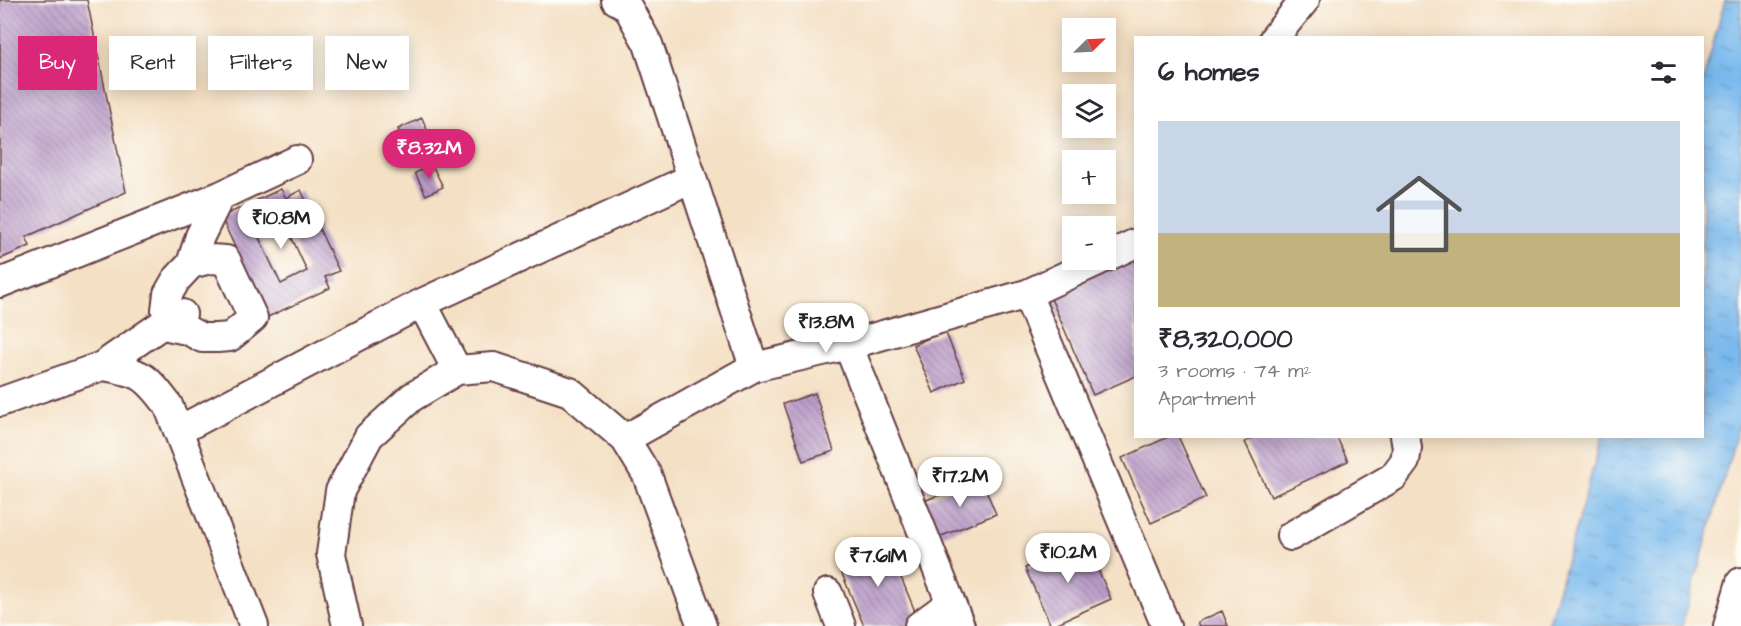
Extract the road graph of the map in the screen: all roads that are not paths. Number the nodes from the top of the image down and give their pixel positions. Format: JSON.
{"nodes":[{"id":1,"x":616,"y":0,"type":"edge"},
{"id":2,"x":1305,"y":0,"type":"edge"},
{"id":3,"x":1276,"y":36,"type":"edge"},
{"id":4,"x":297,"y":160,"type":"dead end"},
{"id":5,"x":692,"y":177,"type":"junction"},
{"id":6,"x":220,"y":196,"type":"junction"},
{"id":7,"x":1134,"y":244,"type":"edge"},
{"id":8,"x":1116,"y":252,"type":"edge"},
{"id":9,"x":191,"y":264,"type":"junction"},
{"id":10,"x":1079,"y":270,"type":"edge"},
{"id":11,"x":0,"y":283,"type":"edge"},
{"id":12,"x":1027,"y":294,"type":"junction"},
{"id":13,"x":423,"y":303,"type":"junction"},
{"id":14,"x":178,"y":316,"type":"junction"},
{"id":15,"x":848,"y":345,"type":"junction"},
{"id":16,"x":102,"y":366,"type":"junction"},
{"id":17,"x":754,"y":367,"type":"junction"},
{"id":18,"x":457,"y":370,"type":"junction"},
{"id":19,"x":0,"y":402,"type":"edge"},
{"id":20,"x":178,"y":431,"type":"junction"},
{"id":21,"x":1405,"y":438,"type":"edge"},
{"id":22,"x":625,"y":439,"type":"junction"},
{"id":23,"x":1291,"y":536,"type":"dead end"},
{"id":24,"x":1741,"y":582,"type":"edge"},
{"id":25,"x":828,"y":593,"type":"dead end"},
{"id":26,"x":955,"y":614,"type":"edge"},
{"id":27,"x":254,"y":626,"type":"edge"},
{"id":28,"x":347,"y":626,"type":"edge"},
{"id":29,"x":702,"y":626,"type":"edge"},
{"id":30,"x":841,"y":626,"type":"edge"},
{"id":31,"x":919,"y":626,"type":"edge"},
{"id":32,"x":1165,"y":626,"type":"edge"},
{"id":33,"x":1728,"y":626,"type":"edge"}],
"edges":[{"from":1,"to":5,"type":"street"},
{"from":2,"to":3,"type":"street"},
{"from":4,"to":6,"type":"street"},
{"from":5,"to":13,"type":"street"},
{"from":5,"to":17,"type":"street"},
{"from":6,"to":9,"type":"street"},
{"from":6,"to":11,"type":"street"},
{"from":7,"to":8,"type":"street"},
{"from":9,"to":14,"type":"street"},
{"from":9,"to":14,"type":"street"},
{"from":10,"to":12,"type":"street"},
{"from":12,"to":15,"type":"street"},
{"from":12,"to":32,"type":"street"},
{"from":13,"to":18,"type":"street"},
{"from":13,"to":20,"type":"street"},
{"from":14,"to":16,"type":"street"},
{"from":15,"to":17,"type":"street"},
{"from":15,"to":26,"type":"street"},
{"from":16,"to":19,"type":"street"},
{"from":16,"to":20,"type":"street"},
{"from":17,"to":22,"type":"street"},
{"from":18,"to":22,"type":"street"},
{"from":18,"to":28,"type":"street"},
{"from":20,"to":27,"type":"street"},
{"from":21,"to":23,"type":"street"},
{"from":22,"to":29,"type":"street"},
{"from":24,"to":33,"type":"street"},
{"from":25,"to":30,"type":"street"},
{"from":26,"to":31,"type":"street"}]}
